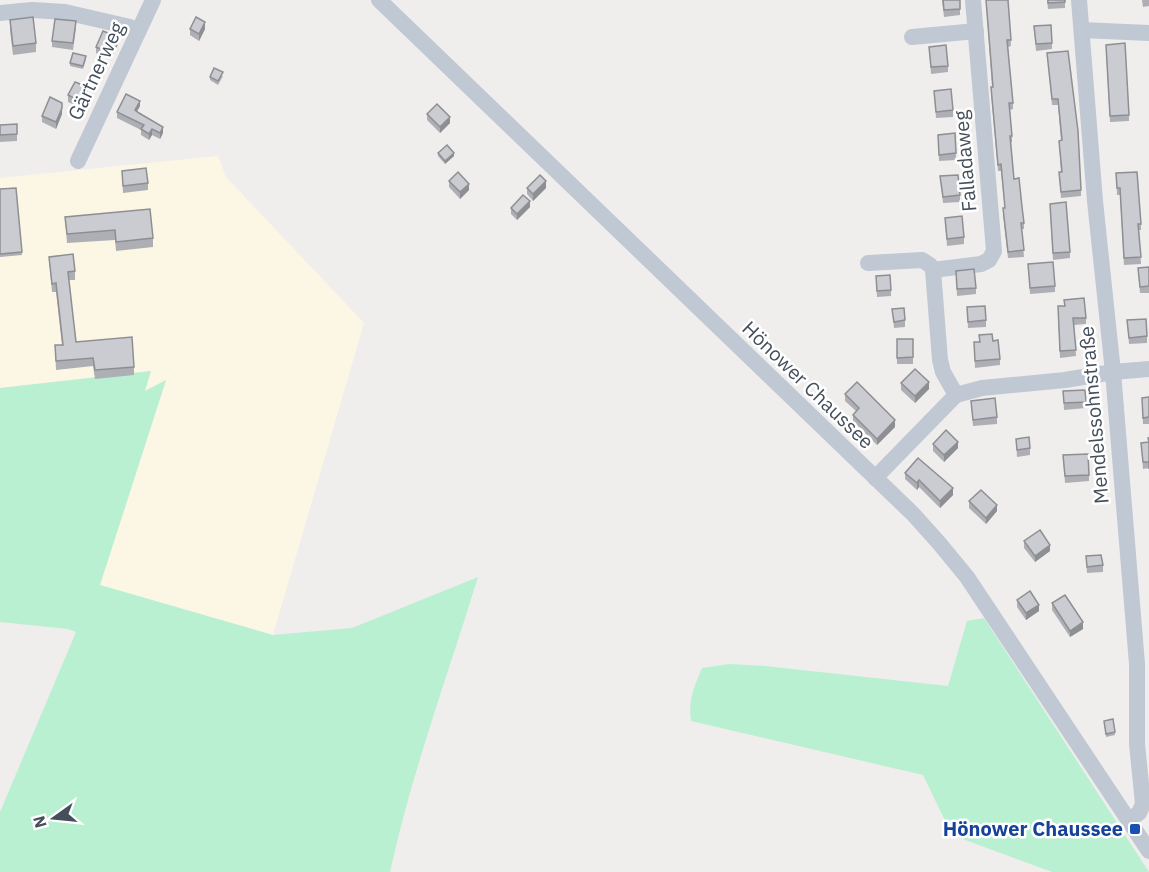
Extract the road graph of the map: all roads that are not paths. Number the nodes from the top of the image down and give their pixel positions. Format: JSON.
{"nodes":[{"id":1,"x":153,"y":0,"type":"edge"},
{"id":2,"x":379,"y":0,"type":"edge"},
{"id":3,"x":973,"y":0,"type":"edge"},
{"id":4,"x":1079,"y":0,"type":"edge"},
{"id":5,"x":0,"y":13,"type":"edge"},
{"id":6,"x":1082,"y":30,"type":"junction"},
{"id":7,"x":976,"y":31,"type":"junction"},
{"id":8,"x":138,"y":32,"type":"junction"},
{"id":9,"x":1149,"y":33,"type":"edge"},
{"id":10,"x":912,"y":37,"type":"dead end"},
{"id":11,"x":78,"y":161,"type":"dead end"},
{"id":12,"x":868,"y":263,"type":"dead end"},
{"id":13,"x":933,"y":270,"type":"junction"},
{"id":14,"x":1149,"y":369,"type":"edge"},
{"id":15,"x":1113,"y":372,"type":"junction"},
{"id":16,"x":956,"y":395,"type":"junction"},
{"id":17,"x":875,"y":478,"type":"junction"},
{"id":18,"x":1129,"y":820,"type":"junction"},
{"id":19,"x":1149,"y":851,"type":"edge"}],
"edges":[{"from":1,"to":8,"type":"street","name":"Gärtnerweg"},
{"from":2,"to":17,"type":"street","name":"Hönower Chaussee"},
{"from":3,"to":7,"type":"street","name":"Falladaweg"},
{"from":4,"to":6,"type":"street","name":"Mendelssohnstraße"},
{"from":5,"to":8,"type":"street"},
{"from":6,"to":9,"type":"street"},
{"from":6,"to":15,"type":"street","name":"Mendelssohnstraße"},
{"from":7,"to":10,"type":"street"},
{"from":7,"to":13,"type":"street","name":"Falladaweg"},
{"from":8,"to":11,"type":"street","name":"Gärtnerweg"},
{"from":12,"to":13,"type":"street"},
{"from":13,"to":16,"type":"street"},
{"from":14,"to":15,"type":"street"},
{"from":15,"to":16,"type":"street"},
{"from":15,"to":18,"type":"street","name":"Mendelssohnstraße"},
{"from":16,"to":17,"type":"street"},
{"from":17,"to":18,"type":"street","name":"Hönower Chaussee"},
{"from":18,"to":19,"type":"street","name":"Hönower Chaussee"}]}
